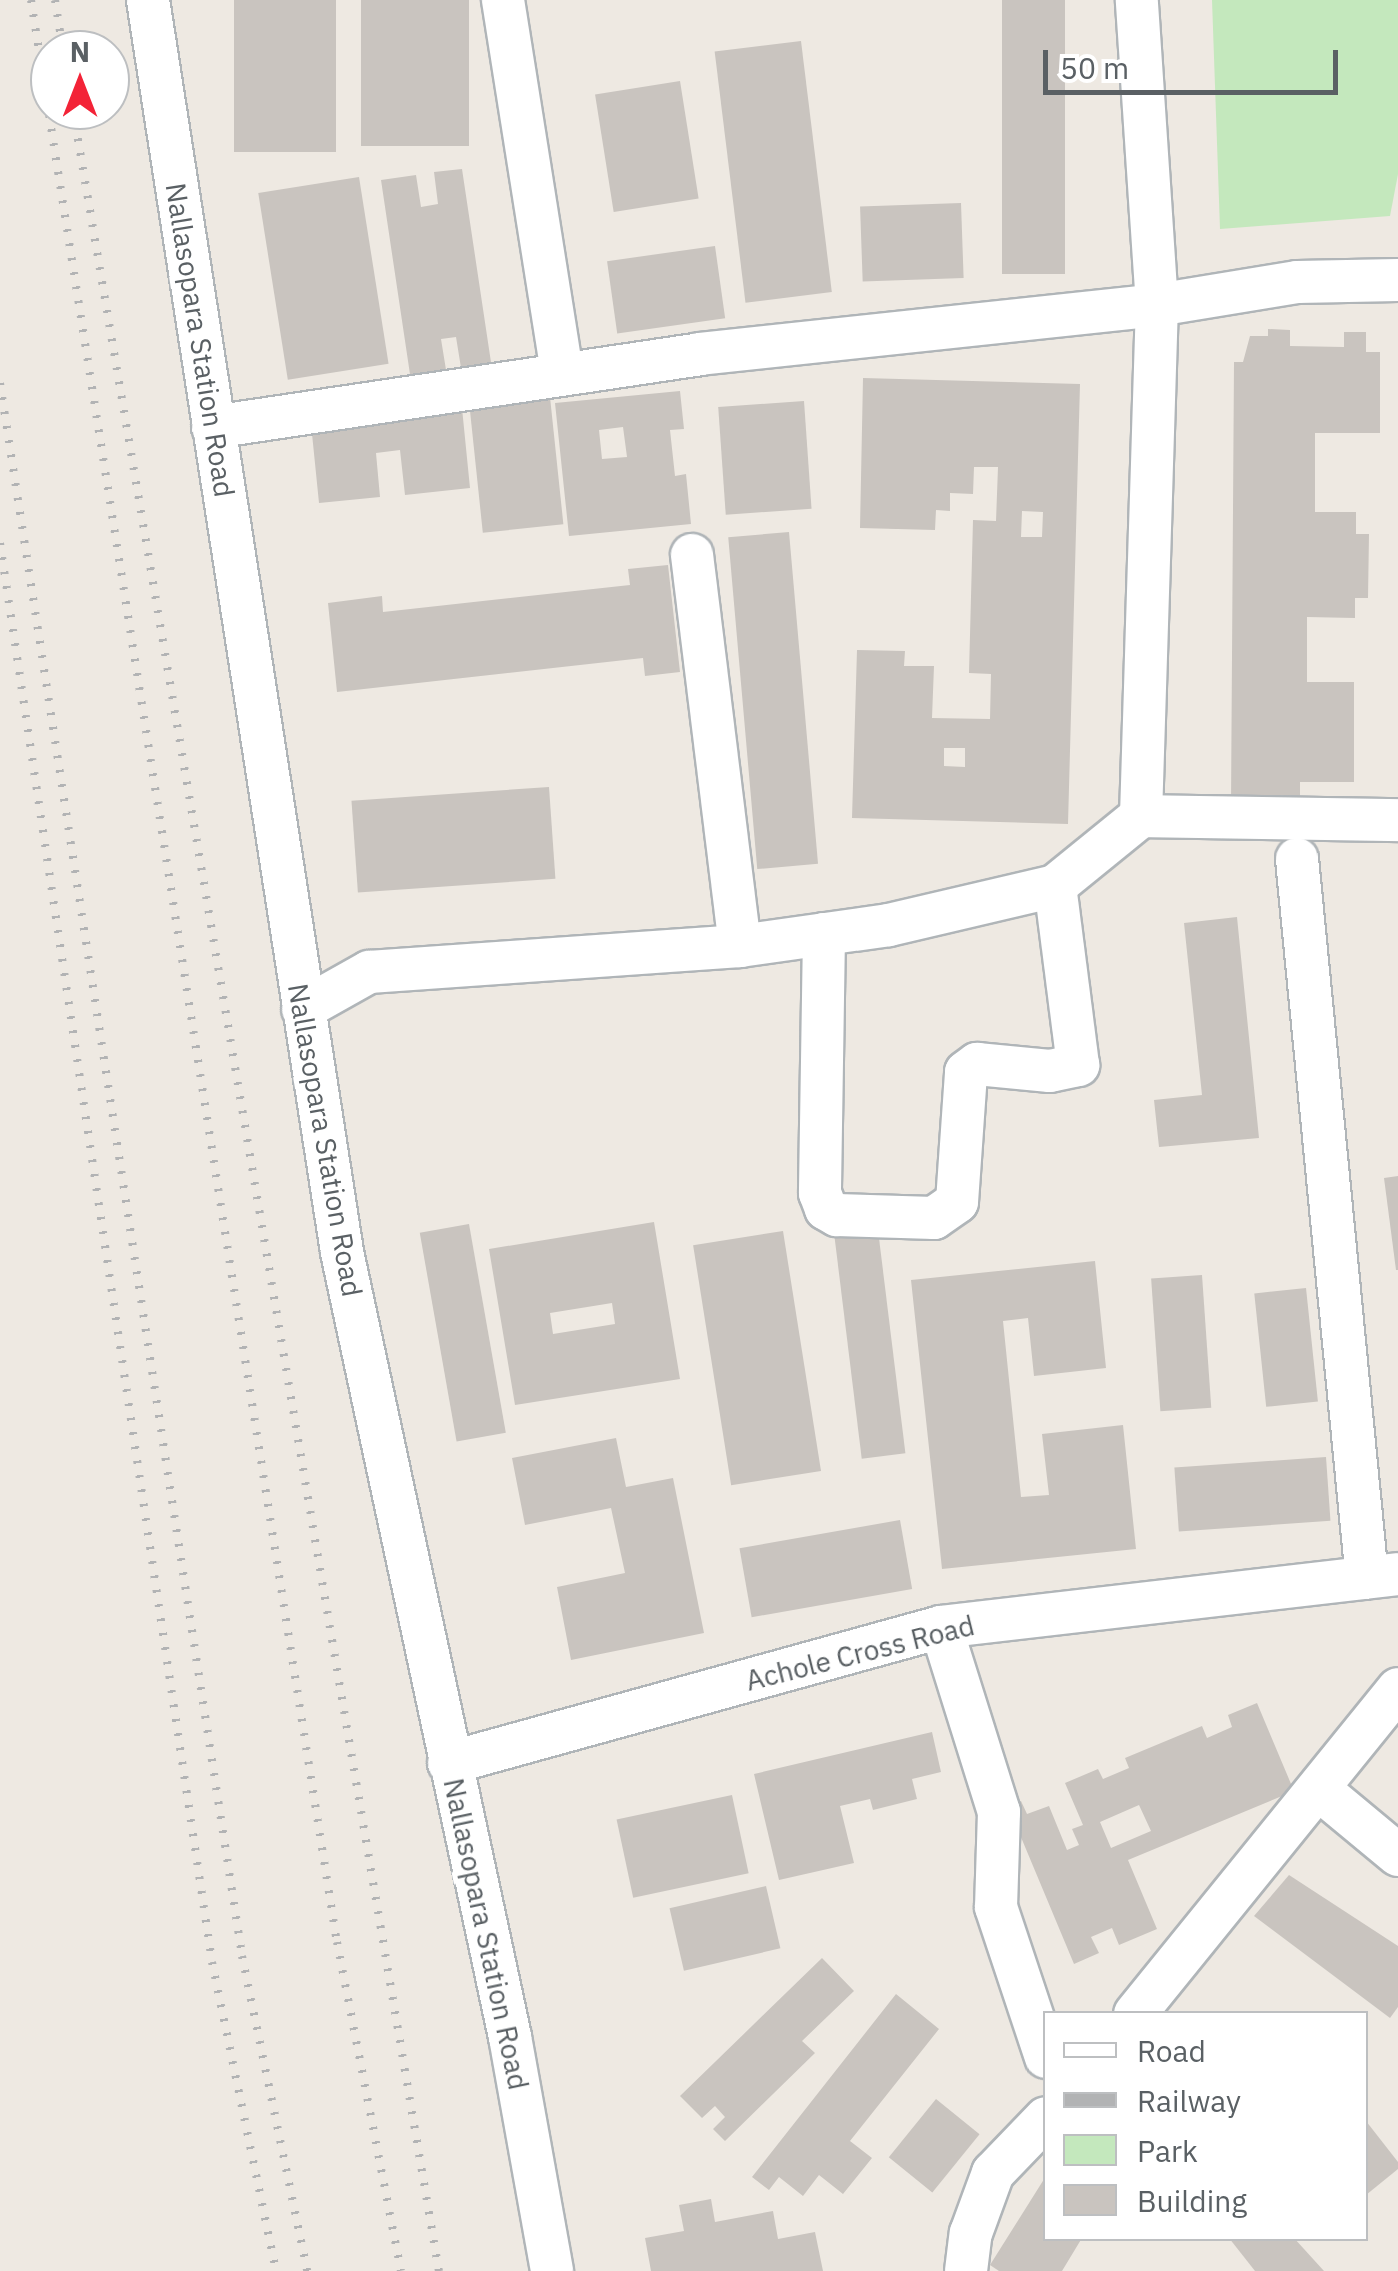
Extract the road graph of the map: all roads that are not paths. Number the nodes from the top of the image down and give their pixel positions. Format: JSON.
{"nodes":[{"id":1,"x":148,"y":0,"type":"edge"},
{"id":2,"x":502,"y":0,"type":"edge"},
{"id":3,"x":1136,"y":0,"type":"edge"},
{"id":4,"x":1398,"y":280,"type":"edge"},
{"id":5,"x":1157,"y":305,"type":"junction"},
{"id":6,"x":562,"y":374,"type":"junction"},
{"id":7,"x":213,"y":427,"type":"junction"},
{"id":8,"x":692,"y":555,"type":"dead end"},
{"id":9,"x":1140,"y":816,"type":"junction"},
{"id":10,"x":1385,"y":821,"type":"edge"},
{"id":11,"x":1297,"y":859,"type":"dead end"},
{"id":12,"x":1055,"y":886,"type":"junction"},
{"id":13,"x":824,"y":934,"type":"junction"},
{"id":14,"x":740,"y":946,"type":"junction"},
{"id":15,"x":303,"y":1009,"type":"junction"},
{"id":16,"x":1382,"y":1576,"type":"edge"},
{"id":17,"x":941,"y":1627,"type":"junction"},
{"id":18,"x":1398,"y":1688,"type":"edge"},
{"id":19,"x":449,"y":1763,"type":"junction"},
{"id":20,"x":1321,"y":1791,"type":"junction"},
{"id":21,"x":1398,"y":1855,"type":"edge"},
{"id":22,"x":1138,"y":2011,"type":"edge"},
{"id":23,"x":1043,"y":2048,"type":"edge"},
{"id":24,"x":1043,"y":2121,"type":"edge"},
{"id":25,"x":552,"y":2271,"type":"edge"},
{"id":26,"x":966,"y":2271,"type":"edge"}],
"edges":[{"from":1,"to":7,"type":"street","name":"Nallasopara Station Road"},
{"from":2,"to":6,"type":"street"},
{"from":3,"to":5,"type":"street"},
{"from":4,"to":5,"type":"street"},
{"from":5,"to":6,"type":"street"},
{"from":5,"to":9,"type":"street"},
{"from":6,"to":7,"type":"street"},
{"from":7,"to":15,"type":"street","name":"Nallasopara Station Road"},
{"from":8,"to":14,"type":"street"},
{"from":9,"to":10,"type":"street"},
{"from":9,"to":12,"type":"street"},
{"from":11,"to":16,"type":"street"},
{"from":12,"to":13,"type":"street"},
{"from":12,"to":13,"type":"street"},
{"from":13,"to":14,"type":"street"},
{"from":14,"to":15,"type":"street"},
{"from":15,"to":19,"type":"street","name":"Nallasopara Station Road"},
{"from":16,"to":17,"type":"street","name":"Achole Cross Road"},
{"from":17,"to":19,"type":"street","name":"Achole Cross Road"},
{"from":17,"to":23,"type":"street"},
{"from":18,"to":20,"type":"street"},
{"from":19,"to":25,"type":"street","name":"Nallasopara Station Road"},
{"from":20,"to":21,"type":"street"},
{"from":20,"to":22,"type":"street"},
{"from":24,"to":26,"type":"street"}]}
